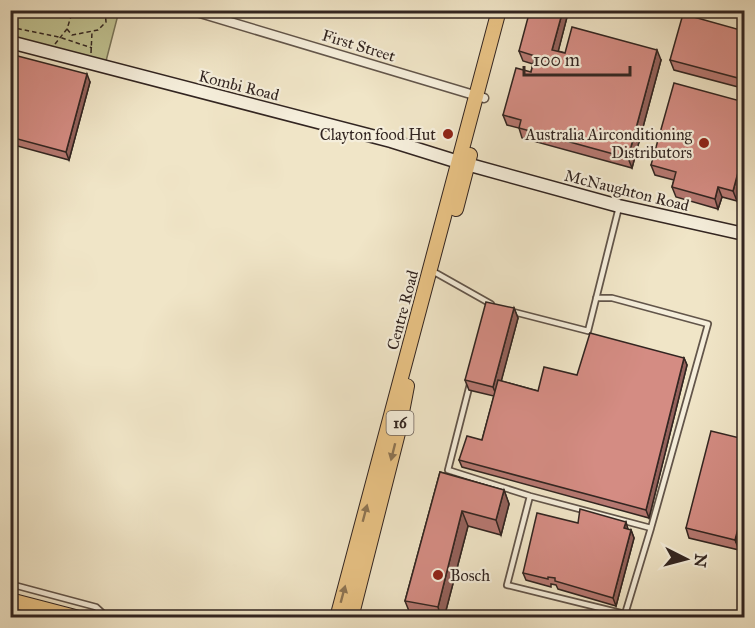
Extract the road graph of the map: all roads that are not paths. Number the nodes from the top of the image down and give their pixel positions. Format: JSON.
{"nodes":[{"id":1,"x":190,"y":10,"type":"edge"},
{"id":2,"x":499,"y":10,"type":"edge"},
{"id":3,"x":505,"y":10,"type":"edge"},
{"id":4,"x":210,"y":14,"type":"edge"},
{"id":5,"x":10,"y":42,"type":"edge"},
{"id":6,"x":480,"y":97,"type":"junction"},
{"id":7,"x":463,"y":164,"type":"junction"},
{"id":8,"x":619,"y":206,"type":"junction"},
{"id":9,"x":744,"y":234,"type":"edge"},
{"id":10,"x":436,"y":273,"type":"junction"},
{"id":11,"x":596,"y":298,"type":"junction"},
{"id":12,"x":490,"y":304,"type":"junction"},
{"id":13,"x":498,"y":307,"type":"edge"},
{"id":14,"x":506,"y":309,"type":"edge"},
{"id":15,"x":488,"y":315,"type":"edge"},
{"id":16,"x":471,"y":381,"type":"edge"},
{"id":17,"x":530,"y":496,"type":"junction"},
{"id":18,"x":651,"y":528,"type":"junction"},
{"id":19,"x":10,"y":584,"type":"edge"},
{"id":20,"x":10,"y":600,"type":"edge"},
{"id":21,"x":78,"y":618,"type":"edge"},
{"id":22,"x":108,"y":618,"type":"edge"},
{"id":23,"x":337,"y":618,"type":"edge"},
{"id":24,"x":351,"y":618,"type":"edge"}],
"edges":[{"from":1,"to":4,"type":"street","name":"First Street"},
{"from":2,"to":6,"type":"main road","name":"Centre Road","number":"16"},
{"from":3,"to":6,"type":"main road","name":"Centre Road","number":"16"},
{"from":4,"to":6,"type":"street","name":"First Street"},
{"from":5,"to":7,"type":"main road","name":"Kombi Road"},
{"from":6,"to":7,"type":"main road","name":"Centre Road","number":"16"},
{"from":7,"to":8,"type":"main road","name":"McNaughton Road"},
{"from":7,"to":10,"type":"main road","name":"Centre Road","number":"16"},
{"from":23,"to":7,"type":"main road","name":"Centre Road","number":"16","one_way":true},
{"from":8,"to":9,"type":"main road","name":"McNaughton Road"},
{"from":8,"to":11,"type":"lane"},
{"from":10,"to":12,"type":"lane"},
{"from":10,"to":24,"type":"main road","name":"Centre Road","number":"16","one_way":true},
{"from":11,"to":14,"type":"lane"},
{"from":11,"to":18,"type":"lane"},
{"from":12,"to":13,"type":"lane"},
{"from":12,"to":15,"type":"lane"},
{"from":16,"to":17,"type":"lane"},
{"from":17,"to":18,"type":"lane"},
{"from":17,"to":18,"type":"lane"},
{"from":19,"to":22,"type":"lane"},
{"from":20,"to":21,"type":"main road"}]}
